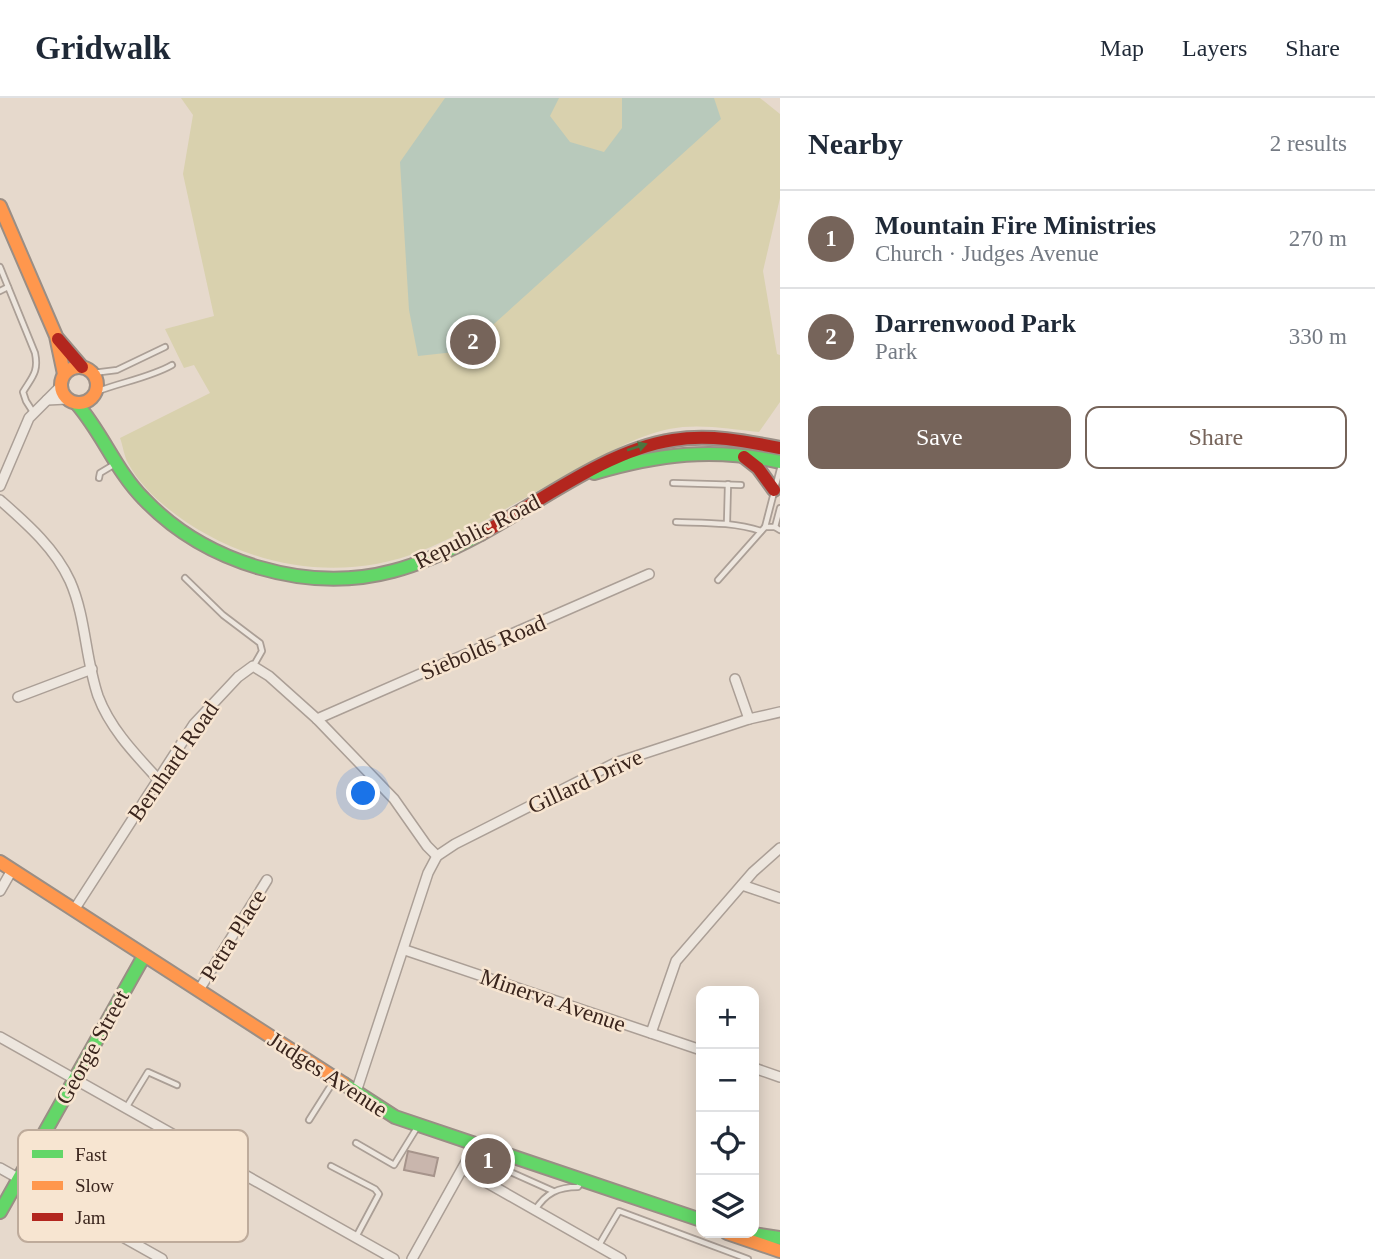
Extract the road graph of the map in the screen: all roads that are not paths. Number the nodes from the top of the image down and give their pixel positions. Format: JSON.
{"nodes":[{"id":1,"x":0,"y":206,"type":"edge"},
{"id":2,"x":0,"y":267,"type":"edge"},
{"id":3,"x":8,"y":287,"type":"junction"},
{"id":4,"x":0,"y":291,"type":"edge"},
{"id":5,"x":56,"y":336,"type":"junction"},
{"id":6,"x":165,"y":347,"type":"dead end"},
{"id":7,"x":172,"y":365,"type":"dead end"},
{"id":8,"x":88,"y":370,"type":"junction"},
{"id":9,"x":62,"y":381,"type":"junction"},
{"id":10,"x":94,"y":394,"type":"junction"},
{"id":11,"x":47,"y":400,"type":"junction"},
{"id":12,"x":72,"y":401,"type":"junction"},
{"id":13,"x":33,"y":412,"type":"junction"},
{"id":14,"x":97,"y":429,"type":"junction"},
{"id":15,"x":780,"y":447,"type":"edge"},
{"id":16,"x":741,"y":455,"type":"junction"},
{"id":17,"x":780,"y":462,"type":"edge"},
{"id":18,"x":115,"y":464,"type":"junction"},
{"id":19,"x":780,"y":469,"type":"edge"},
{"id":20,"x":99,"y":478,"type":"dead end"},
{"id":21,"x":577,"y":479,"type":"junction"},
{"id":22,"x":673,"y":484,"type":"dead end"},
{"id":23,"x":727,"y":484,"type":"junction"},
{"id":24,"x":741,"y":485,"type":"dead end"},
{"id":25,"x":0,"y":486,"type":"edge"},
{"id":26,"x":777,"y":490,"type":"edge"},
{"id":27,"x":0,"y":500,"type":"edge"},
{"id":28,"x":780,"y":508,"type":"edge"},
{"id":29,"x":676,"y":523,"type":"dead end"},
{"id":30,"x":727,"y":523,"type":"junction"},
{"id":31,"x":763,"y":529,"type":"junction"},
{"id":32,"x":778,"y":529,"type":"edge"},
{"id":33,"x":649,"y":575,"type":"dead end"},
{"id":34,"x":186,"y":578,"type":"dead end"},
{"id":35,"x":718,"y":580,"type":"dead end"},
{"id":36,"x":253,"y":666,"type":"junction"},
{"id":37,"x":92,"y":669,"type":"junction"},
{"id":38,"x":735,"y":679,"type":"dead end"},
{"id":39,"x":19,"y":697,"type":"dead end"},
{"id":40,"x":780,"y":712,"type":"edge"},
{"id":41,"x":317,"y":719,"type":"junction"},
{"id":42,"x":749,"y":719,"type":"junction"},
{"id":43,"x":157,"y":778,"type":"junction"},
{"id":44,"x":780,"y":848,"type":"edge"},
{"id":45,"x":437,"y":856,"type":"junction"},
{"id":46,"x":0,"y":862,"type":"edge"},
{"id":47,"x":12,"y":870,"type":"junction"},
{"id":48,"x":267,"y":880,"type":"dead end"},
{"id":49,"x":742,"y":885,"type":"junction"},
{"id":50,"x":0,"y":891,"type":"edge"},
{"id":51,"x":780,"y":898,"type":"edge"},
{"id":52,"x":74,"y":910,"type":"junction"},
{"id":53,"x":405,"y":950,"type":"junction"},
{"id":54,"x":144,"y":956,"type":"junction"},
{"id":55,"x":199,"y":990,"type":"junction"},
{"id":56,"x":651,"y":1033,"type":"junction"},
{"id":57,"x":0,"y":1037,"type":"edge"},
{"id":58,"x":698,"y":1049,"type":"edge"},
{"id":59,"x":759,"y":1070,"type":"edge"},
{"id":60,"x":780,"y":1076,"type":"edge"},
{"id":61,"x":74,"y":1079,"type":"junction"},
{"id":62,"x":335,"y":1079,"type":"junction"},
{"id":63,"x":177,"y":1085,"type":"dead end"},
{"id":64,"x":356,"y":1092,"type":"junction"},
{"id":65,"x":126,"y":1108,"type":"junction"},
{"id":66,"x":309,"y":1120,"type":"dead end"},
{"id":67,"x":418,"y":1125,"type":"junction"},
{"id":68,"x":46,"y":1130,"type":"edge"},
{"id":69,"x":165,"y":1130,"type":"edge"},
{"id":70,"x":356,"y":1143,"type":"dead end"},
{"id":71,"x":476,"y":1144,"type":"junction"},
{"id":72,"x":331,"y":1166,"type":"dead end"},
{"id":73,"x":0,"y":1168,"type":"edge"},
{"id":74,"x":463,"y":1170,"type":"junction"},
{"id":75,"x":506,"y":1170,"type":"dead end"},
{"id":76,"x":248,"y":1177,"type":"edge"},
{"id":77,"x":18,"y":1178,"type":"edge"},
{"id":78,"x":583,"y":1180,"type":"junction"},
{"id":79,"x":18,"y":1181,"type":"edge"},
{"id":80,"x":554,"y":1191,"type":"junction"},
{"id":81,"x":535,"y":1210,"type":"junction"},
{"id":82,"x":0,"y":1212,"type":"edge"},
{"id":83,"x":696,"y":1220,"type":"edge"},
{"id":84,"x":759,"y":1235,"type":"edge"},
{"id":85,"x":356,"y":1238,"type":"junction"},
{"id":86,"x":742,"y":1238,"type":"edge"},
{"id":87,"x":780,"y":1238,"type":"edge"},
{"id":88,"x":132,"y":1242,"type":"edge"},
{"id":89,"x":598,"y":1246,"type":"junction"},
{"id":90,"x":780,"y":1251,"type":"edge"},
{"id":91,"x":162,"y":1259,"type":"edge"},
{"id":92,"x":394,"y":1259,"type":"edge"},
{"id":93,"x":412,"y":1259,"type":"edge"},
{"id":94,"x":621,"y":1259,"type":"edge"},
{"id":95,"x":748,"y":1259,"type":"edge"}],
"edges":[{"from":1,"to":5,"type":"main road"},
{"from":2,"to":3,"type":"lane"},
{"from":3,"to":4,"type":"lane"},
{"from":3,"to":13,"type":"lane"},
{"from":5,"to":8,"type":"main road"},
{"from":5,"to":9,"type":"main road"},
{"from":6,"to":8,"type":"lane"},
{"from":7,"to":10,"type":"lane"},
{"from":8,"to":9,"type":"main road"},
{"from":8,"to":10,"type":"main road"},
{"from":9,"to":11,"type":"street"},
{"from":9,"to":12,"type":"main road"},
{"from":10,"to":12,"type":"main road"},
{"from":10,"to":14,"type":"main road","name":"Republic Road"},
{"from":11,"to":12,"type":"street"},
{"from":11,"to":13,"type":"street"},
{"from":12,"to":14,"type":"main road","name":"Republic Road"},
{"from":13,"to":25,"type":"street"},
{"from":14,"to":18,"type":"main road","name":"Republic Road"},
{"from":21,"to":15,"type":"main road","name":"Republic Road","one_way":true},
{"from":16,"to":17,"type":"main road","name":"Republic Road"},
{"from":16,"to":21,"type":"main road","name":"Republic Road"},
{"from":16,"to":26,"type":"main road"},
{"from":18,"to":20,"type":"lane"},
{"from":18,"to":21,"type":"main road","name":"Republic Road"},
{"from":19,"to":26,"type":"lane"},
{"from":22,"to":23,"type":"lane"},
{"from":23,"to":24,"type":"lane"},
{"from":23,"to":30,"type":"lane"},
{"from":26,"to":31,"type":"lane"},
{"from":27,"to":37,"type":"street"},
{"from":28,"to":32,"type":"lane"},
{"from":29,"to":30,"type":"lane"},
{"from":30,"to":31,"type":"lane"},
{"from":31,"to":32,"type":"lane"},
{"from":31,"to":35,"type":"lane"},
{"from":33,"to":41,"type":"street","name":"Siebolds Road"},
{"from":34,"to":36,"type":"lane"},
{"from":36,"to":41,"type":"street"},
{"from":36,"to":43,"type":"street","name":"Bernhard Road"},
{"from":37,"to":39,"type":"street"},
{"from":37,"to":43,"type":"street"},
{"from":38,"to":42,"type":"street"},
{"from":40,"to":42,"type":"street","name":"Gillard Drive"},
{"from":41,"to":45,"type":"street"},
{"from":42,"to":45,"type":"street","name":"Gillard Drive"},
{"from":43,"to":52,"type":"street","name":"Bernhard Road"},
{"from":44,"to":49,"type":"street"},
{"from":45,"to":53,"type":"street"},
{"from":46,"to":47,"type":"main road","name":"Judges Avenue"},
{"from":47,"to":50,"type":"street"},
{"from":47,"to":52,"type":"main road","name":"Judges Avenue"},
{"from":48,"to":55,"type":"street","name":"Petra Place"},
{"from":49,"to":51,"type":"street"},
{"from":49,"to":56,"type":"street"},
{"from":52,"to":54,"type":"main road","name":"Judges Avenue"},
{"from":53,"to":56,"type":"street","name":"Minerva Avenue"},
{"from":53,"to":64,"type":"street"},
{"from":54,"to":55,"type":"main road","name":"Judges Avenue"},
{"from":54,"to":61,"type":"main road","name":"George Street"},
{"from":55,"to":62,"type":"main road","name":"Judges Avenue"},
{"from":56,"to":58,"type":"street","name":"Minerva Avenue"},
{"from":57,"to":61,"type":"street"},
{"from":59,"to":60,"type":"street"},
{"from":61,"to":65,"type":"street"},
{"from":61,"to":68,"type":"main road","name":"George Street"},
{"from":62,"to":64,"type":"main road","name":"Judges Avenue"},
{"from":62,"to":66,"type":"lane"},
{"from":63,"to":65,"type":"lane"},
{"from":64,"to":67,"type":"main road","name":"Judges Avenue"},
{"from":65,"to":69,"type":"street"},
{"from":67,"to":70,"type":"lane"},
{"from":67,"to":71,"type":"main road","name":"Judges Avenue"},
{"from":71,"to":74,"type":"street"},
{"from":71,"to":78,"type":"main road","name":"Judges Avenue"},
{"from":72,"to":85,"type":"lane"},
{"from":73,"to":77,"type":"street"},
{"from":74,"to":81,"type":"street"},
{"from":74,"to":93,"type":"street"},
{"from":75,"to":80,"type":"lane"},
{"from":76,"to":85,"type":"street"},
{"from":78,"to":80,"type":"lane"},
{"from":78,"to":83,"type":"main road","name":"Judges Avenue"},
{"from":79,"to":82,"type":"main road","name":"George Street"},
{"from":80,"to":81,"type":"lane"},
{"from":81,"to":89,"type":"street"},
{"from":84,"to":87,"type":"main road"},
{"from":85,"to":92,"type":"street"},
{"from":86,"to":90,"type":"main road"},
{"from":88,"to":91,"type":"street"},
{"from":89,"to":94,"type":"street"},
{"from":89,"to":95,"type":"lane"}]}
